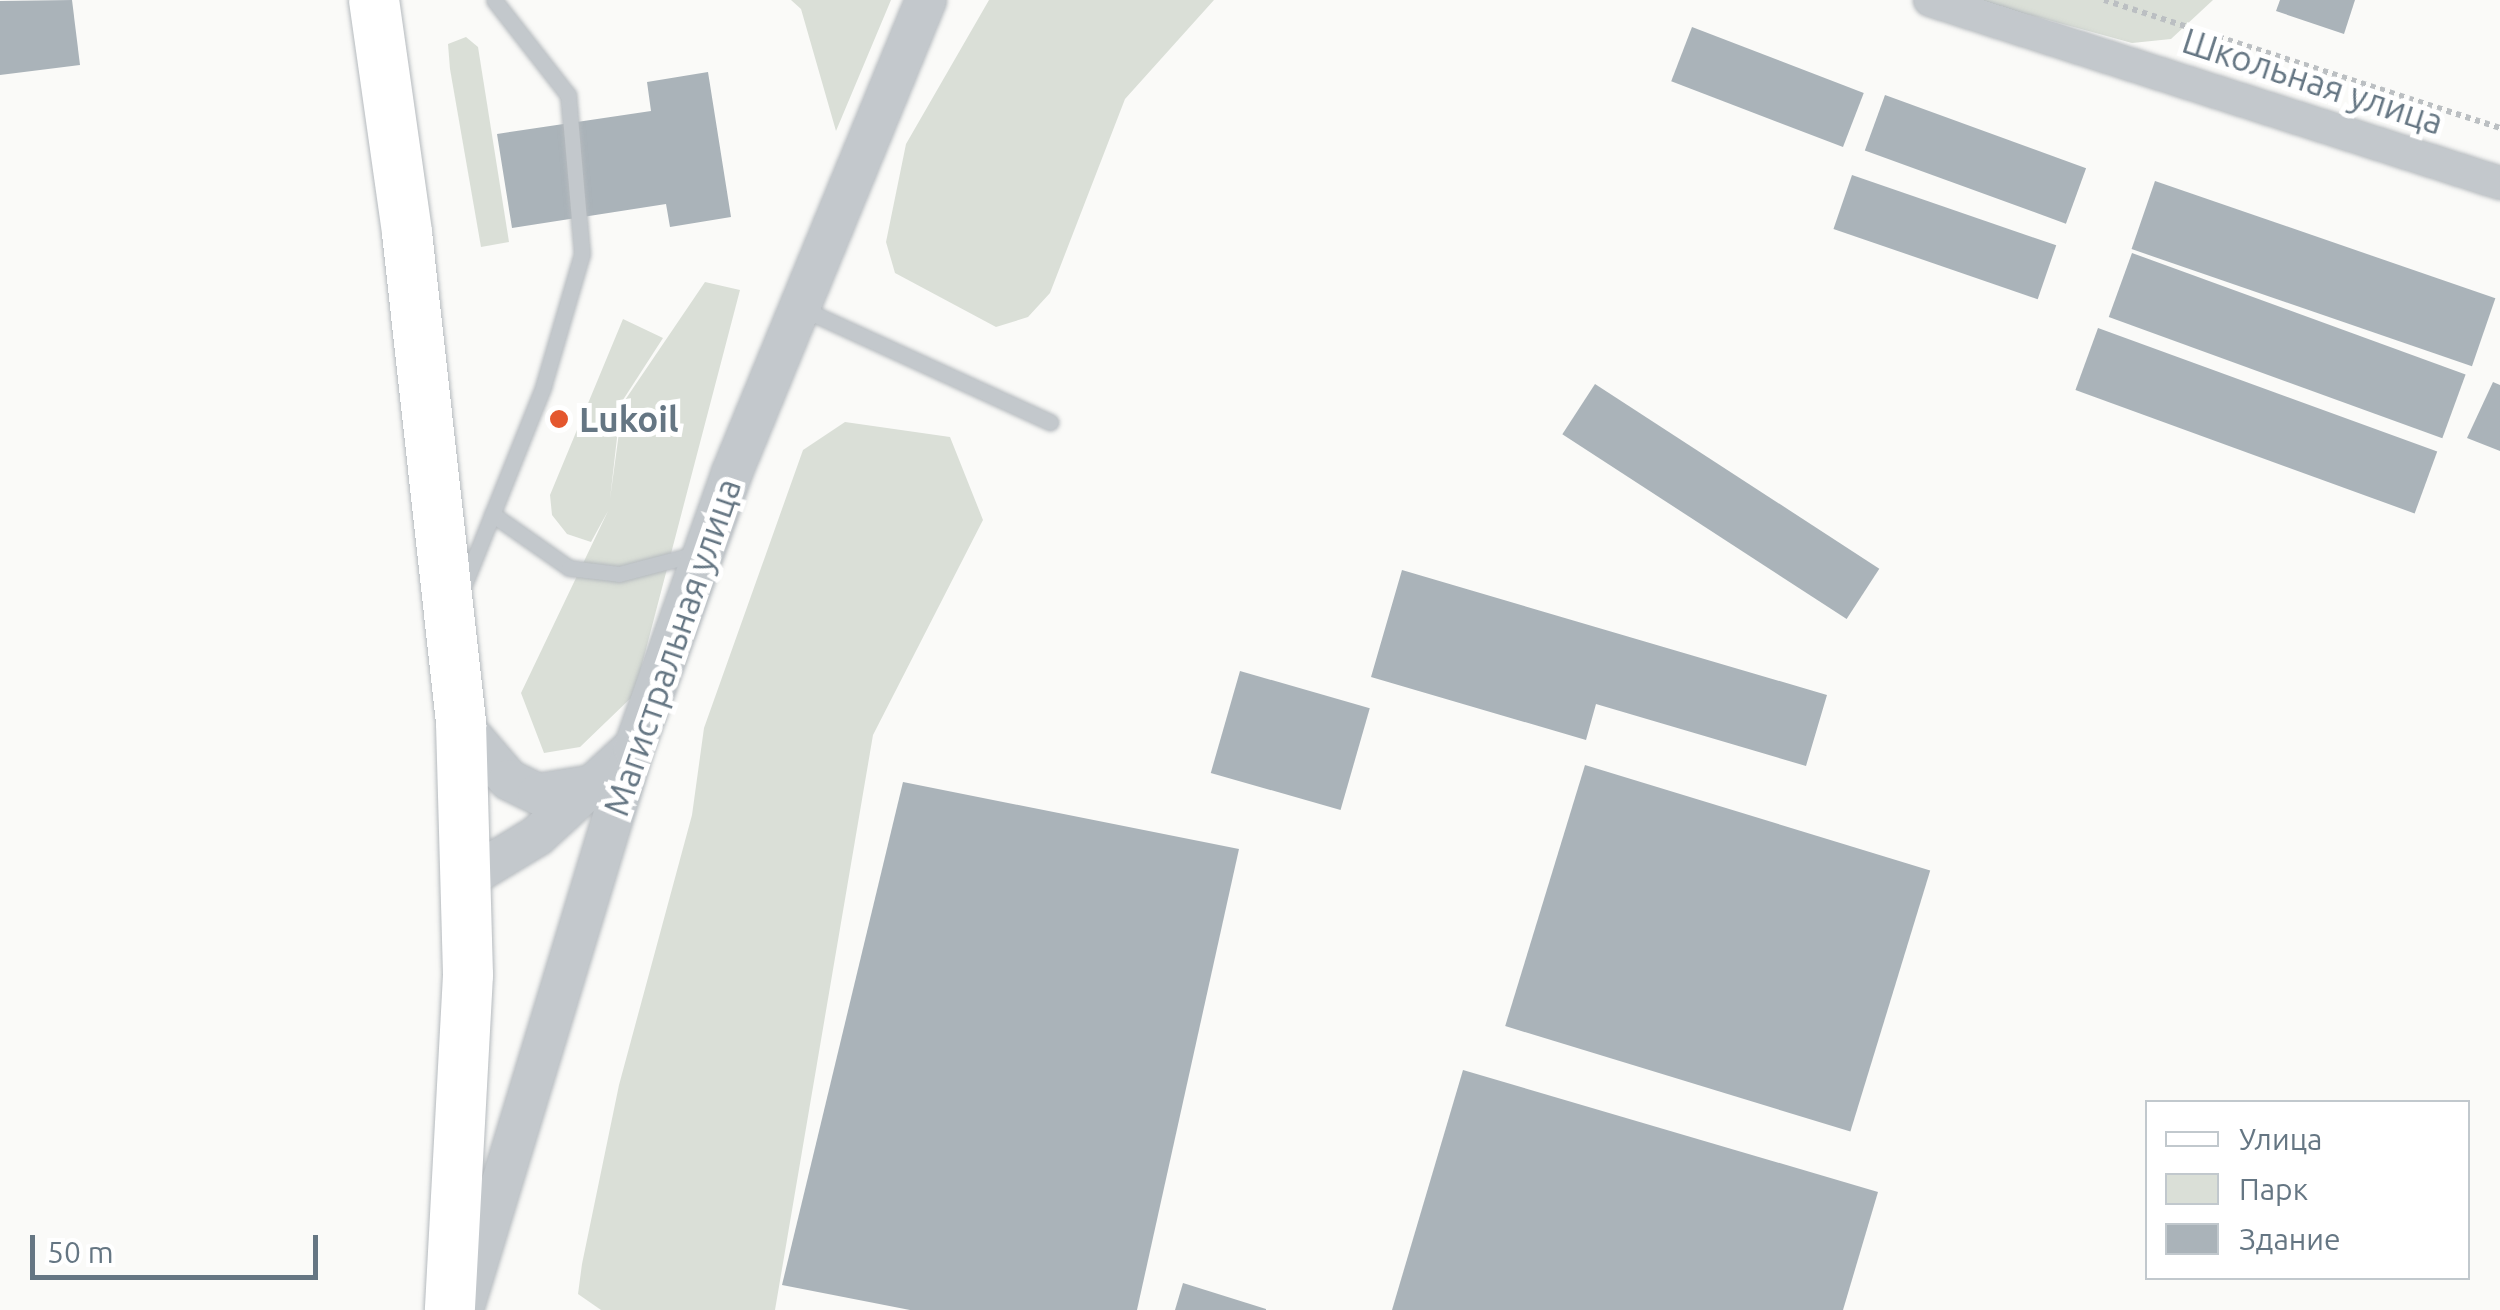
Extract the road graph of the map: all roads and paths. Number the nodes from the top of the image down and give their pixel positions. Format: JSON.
{"nodes":[{"id":1,"x":374,"y":0,"type":"edge"},
{"id":2,"x":494,"y":0,"type":"edge"},
{"id":3,"x":926,"y":0,"type":"edge"},
{"id":4,"x":1930,"y":0,"type":"edge"},
{"id":5,"x":2104,"y":0,"type":"edge"},
{"id":6,"x":2500,"y":128,"type":"edge"},
{"id":7,"x":2500,"y":183,"type":"edge"},
{"id":8,"x":800,"y":308,"type":"junction"},
{"id":9,"x":1050,"y":422,"type":"dead end"},
{"id":10,"x":492,"y":514,"type":"junction"},
{"id":11,"x":703,"y":552,"type":"junction"},
{"id":12,"x":449,"y":621,"type":"junction"},
{"id":13,"x":460,"y":724,"type":"junction"},
{"id":14,"x":634,"y":748,"type":"junction"},
{"id":15,"x":593,"y":785,"type":"junction"},
{"id":16,"x":466,"y":879,"type":"junction"},
{"id":17,"x":450,"y":1310,"type":"edge"},
{"id":18,"x":463,"y":1310,"type":"edge"}],
"edges":[{"from":1,"to":12,"type":"main road"},
{"from":2,"to":10,"type":"lane"},
{"from":3,"to":8,"type":"street","name":"Магистральная улица"},
{"from":4,"to":7,"type":"street","name":"Школьная улица"},
{"from":5,"to":6,"type":"path"},
{"from":8,"to":9,"type":"lane"},
{"from":8,"to":11,"type":"street","name":"Магистральная улица"},
{"from":10,"to":11,"type":"lane"},
{"from":10,"to":12,"type":"lane"},
{"from":11,"to":14,"type":"street","name":"Магистральная улица"},
{"from":12,"to":13,"type":"main road"},
{"from":13,"to":15,"type":"street"},
{"from":13,"to":16,"type":"main road"},
{"from":14,"to":15,"type":"street"},
{"from":14,"to":18,"type":"street","name":"Магистральная улица"},
{"from":15,"to":16,"type":"street"},
{"from":16,"to":17,"type":"main road"}]}
